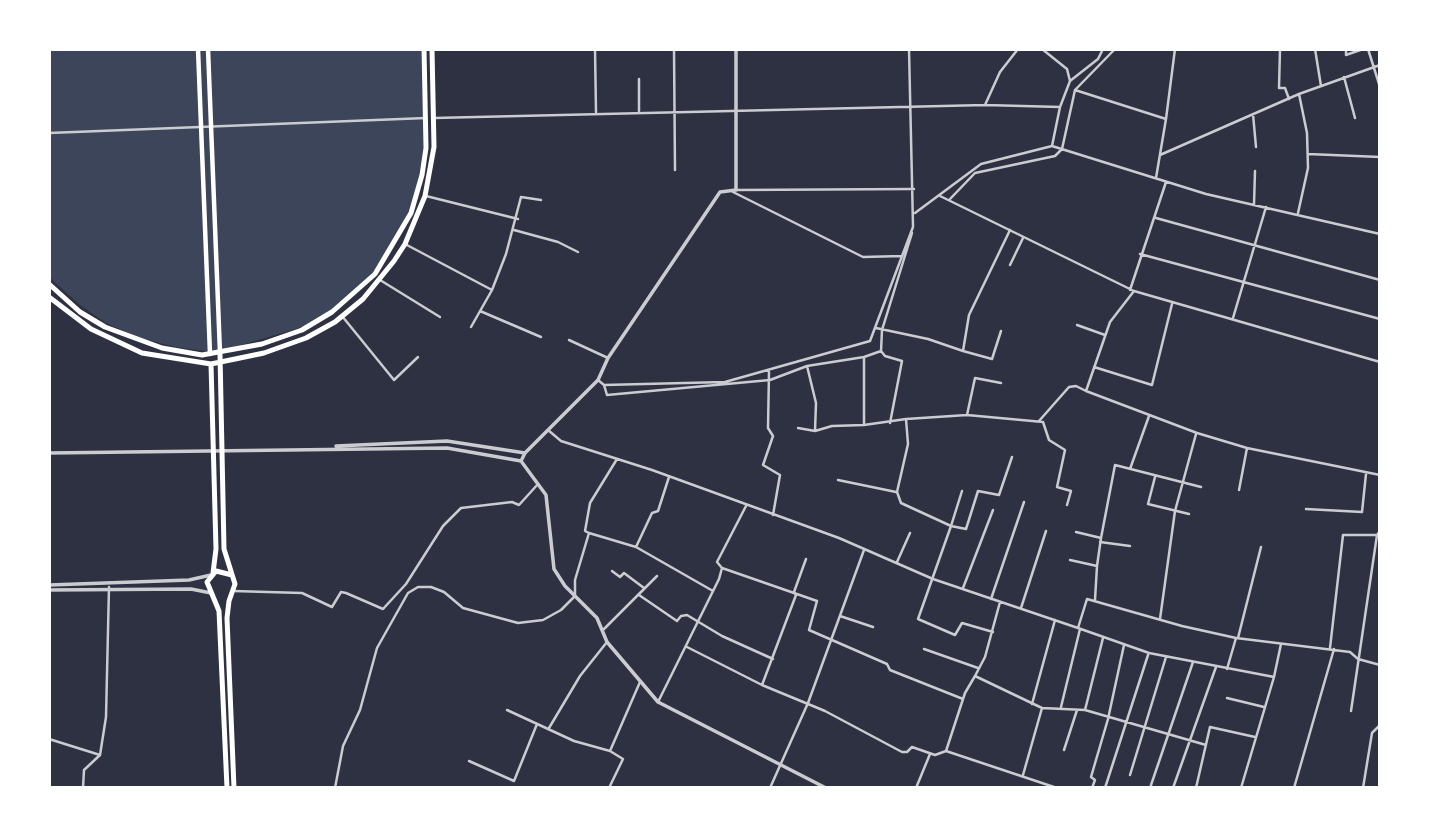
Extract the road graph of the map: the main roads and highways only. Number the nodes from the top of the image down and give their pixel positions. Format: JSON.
{"nodes":[{"id":1,"x":198,"y":49,"type":"edge"},
{"id":2,"x":208,"y":49,"type":"edge"},
{"id":3,"x":424,"y":49,"type":"edge"},
{"id":4,"x":432,"y":49,"type":"edge"},
{"id":5,"x":49,"y":284,"type":"edge"},
{"id":6,"x":49,"y":297,"type":"edge"},
{"id":7,"x":211,"y":354,"type":"junction"},
{"id":8,"x":220,"y":354,"type":"junction"},
{"id":9,"x":220,"y":364,"type":"junction"},
{"id":10,"x":211,"y":365,"type":"junction"},
{"id":11,"x":212,"y":574,"type":"junction"},
{"id":12,"x":232,"y":575,"type":"junction"},
{"id":13,"x":232,"y":593,"type":"junction"},
{"id":14,"x":212,"y":595,"type":"junction"},
{"id":15,"x":227,"y":788,"type":"edge"},
{"id":16,"x":234,"y":788,"type":"edge"}],
"edges":[{"from":1,"to":7,"type":"main road"},
{"from":2,"to":8,"type":"main road"},
{"from":3,"to":8,"type":"highway"},
{"from":4,"to":9,"type":"highway"},
{"from":5,"to":7,"type":"highway"},
{"from":6,"to":10,"type":"highway"},
{"from":7,"to":8,"type":"highway"},
{"from":7,"to":10,"type":"highway"},
{"from":8,"to":9,"type":"highway"},
{"from":9,"to":10,"type":"highway"},
{"from":9,"to":12,"type":"highway"},
{"from":10,"to":11,"type":"highway"},
{"from":11,"to":12,"type":"highway"},
{"from":11,"to":14,"type":"highway"},
{"from":12,"to":13,"type":"highway"},
{"from":13,"to":14,"type":"highway"},
{"from":13,"to":16,"type":"highway"},
{"from":14,"to":15,"type":"highway"}]}
